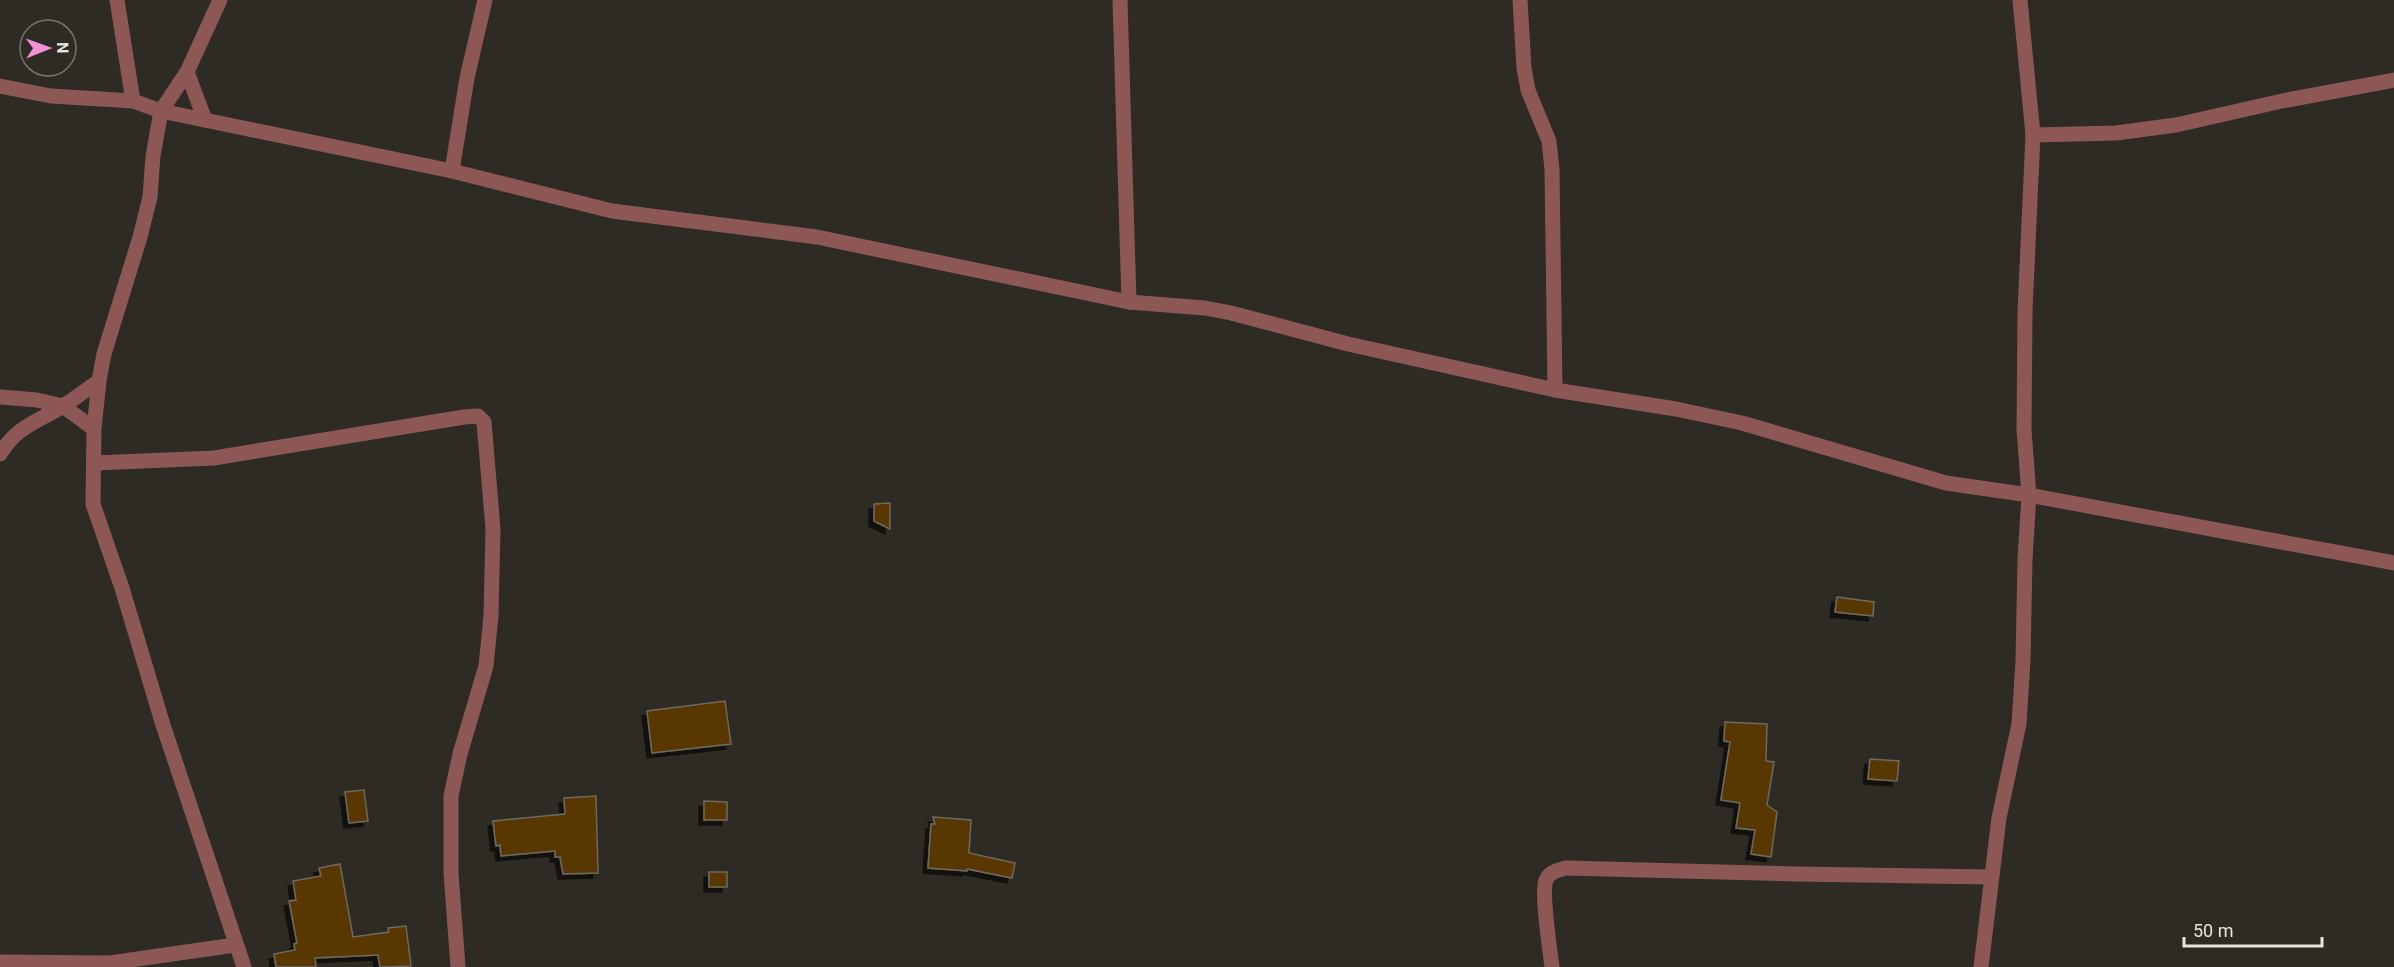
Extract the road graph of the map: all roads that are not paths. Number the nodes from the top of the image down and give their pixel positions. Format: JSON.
{"nodes":[{"id":1,"x":117,"y":0,"type":"edge"},
{"id":2,"x":220,"y":0,"type":"edge"},
{"id":3,"x":485,"y":0,"type":"edge"},
{"id":4,"x":1120,"y":0,"type":"edge"},
{"id":5,"x":1520,"y":0,"type":"edge"},
{"id":6,"x":2020,"y":0,"type":"edge"},
{"id":7,"x":187,"y":72,"type":"junction"},
{"id":8,"x":2394,"y":80,"type":"edge"},
{"id":9,"x":0,"y":86,"type":"edge"},
{"id":10,"x":133,"y":101,"type":"junction"},
{"id":11,"x":161,"y":111,"type":"junction"},
{"id":12,"x":205,"y":120,"type":"junction"},
{"id":13,"x":2033,"y":135,"type":"junction"},
{"id":14,"x":452,"y":171,"type":"junction"},
{"id":15,"x":1129,"y":302,"type":"junction"},
{"id":16,"x":99,"y":381,"type":"junction"},
{"id":17,"x":1555,"y":390,"type":"junction"},
{"id":18,"x":0,"y":397,"type":"edge"},
{"id":19,"x":63,"y":406,"type":"junction"},
{"id":20,"x":94,"y":429,"type":"junction"},
{"id":21,"x":0,"y":454,"type":"edge"},
{"id":22,"x":94,"y":463,"type":"junction"},
{"id":23,"x":2029,"y":495,"type":"junction"},
{"id":24,"x":2394,"y":563,"type":"edge"},
{"id":25,"x":1991,"y":877,"type":"junction"},
{"id":26,"x":236,"y":945,"type":"junction"},
{"id":27,"x":0,"y":962,"type":"edge"},
{"id":28,"x":244,"y":967,"type":"edge"},
{"id":29,"x":458,"y":967,"type":"edge"},
{"id":30,"x":1552,"y":967,"type":"edge"},
{"id":31,"x":1981,"y":967,"type":"edge"}],
"edges":[{"from":1,"to":10,"type":"street"},
{"from":2,"to":7,"type":"street"},
{"from":3,"to":14,"type":"street"},
{"from":4,"to":15,"type":"street"},
{"from":5,"to":17,"type":"street"},
{"from":6,"to":13,"type":"street"},
{"from":7,"to":11,"type":"street"},
{"from":7,"to":12,"type":"street"},
{"from":8,"to":13,"type":"street"},
{"from":9,"to":10,"type":"street"},
{"from":10,"to":11,"type":"street"},
{"from":11,"to":12,"type":"street"},
{"from":11,"to":16,"type":"street"},
{"from":12,"to":14,"type":"street"},
{"from":13,"to":23,"type":"street"},
{"from":14,"to":15,"type":"street"},
{"from":15,"to":17,"type":"street"},
{"from":16,"to":19,"type":"street"},
{"from":16,"to":20,"type":"street"},
{"from":17,"to":23,"type":"street"},
{"from":18,"to":19,"type":"street"},
{"from":19,"to":20,"type":"street"},
{"from":19,"to":21,"type":"street"},
{"from":20,"to":22,"type":"street"},
{"from":22,"to":26,"type":"street"},
{"from":22,"to":29,"type":"street"},
{"from":23,"to":24,"type":"street"},
{"from":23,"to":25,"type":"street"},
{"from":25,"to":30,"type":"street"},
{"from":25,"to":31,"type":"street"},
{"from":26,"to":27,"type":"street"},
{"from":26,"to":28,"type":"street"}]}
